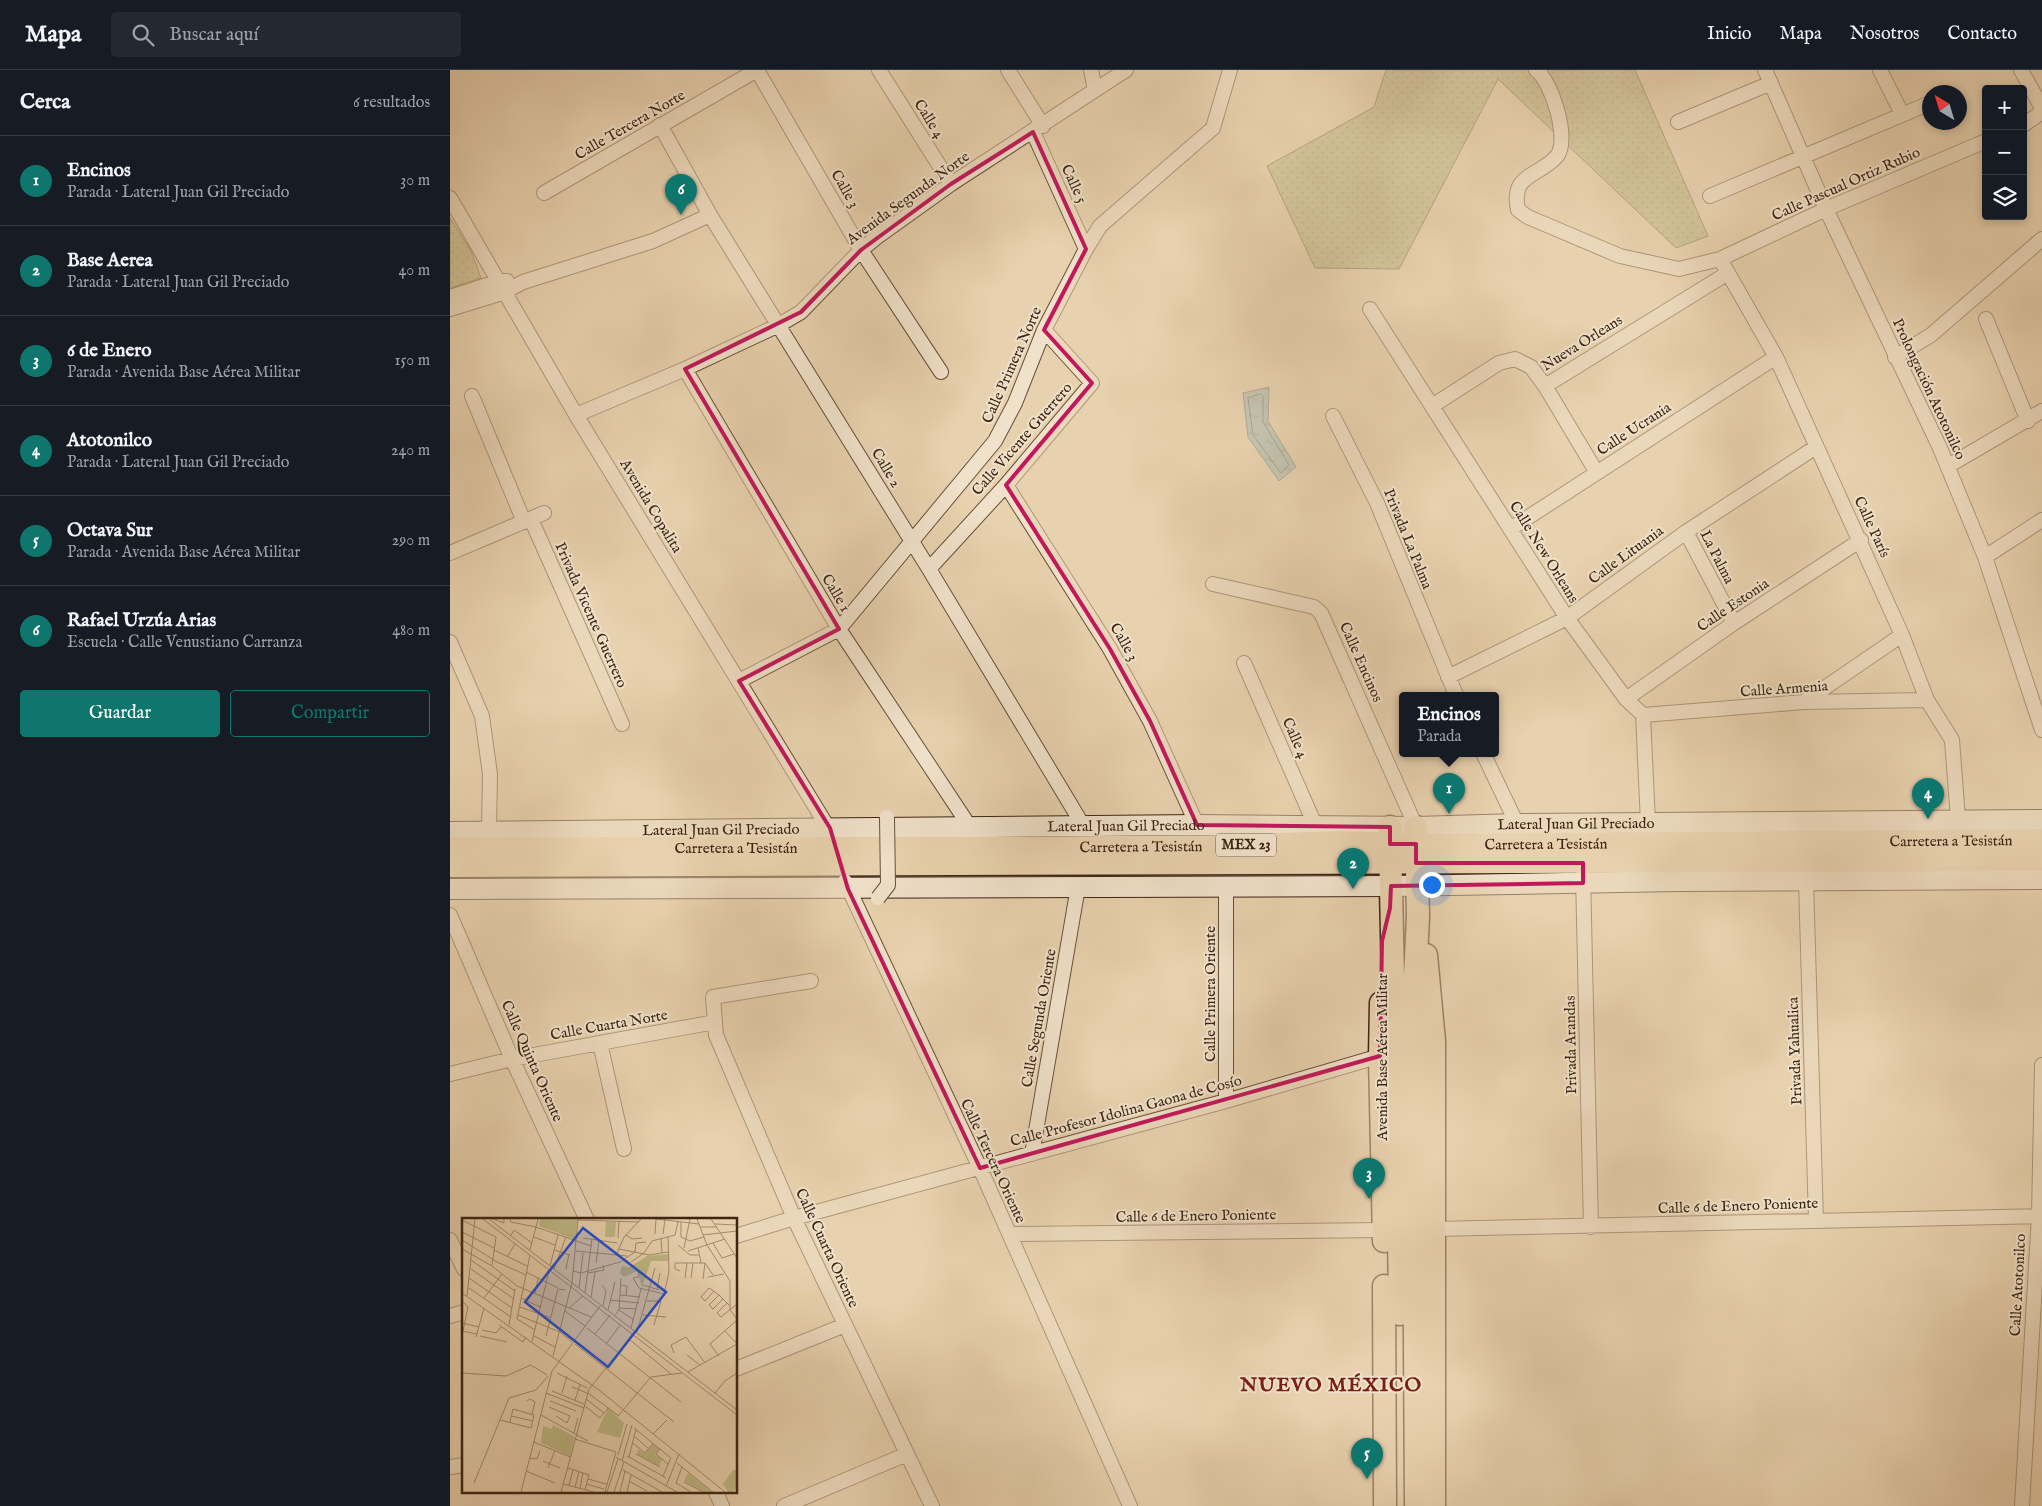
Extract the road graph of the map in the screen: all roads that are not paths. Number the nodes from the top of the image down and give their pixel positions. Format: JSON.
{"nodes":[{"id":1,"x":757,"y":70,"type":"edge"},
{"id":2,"x":879,"y":70,"type":"edge"},
{"id":3,"x":1008,"y":70,"type":"edge"},
{"id":4,"x":1091,"y":70,"type":"edge"},
{"id":5,"x":1126,"y":70,"type":"edge"},
{"id":6,"x":1230,"y":70,"type":"edge"},
{"id":7,"x":1536,"y":70,"type":"edge"},
{"id":8,"x":1765,"y":70,"type":"edge"},
{"id":9,"x":1880,"y":70,"type":"edge"},
{"id":10,"x":2022,"y":70,"type":"edge"},
{"id":11,"x":1771,"y":83,"type":"junction"},
{"id":12,"x":1095,"y":90,"type":"junction"},
{"id":13,"x":1922,"y":106,"type":"edge"},
{"id":14,"x":2042,"y":109,"type":"edge"},
{"id":15,"x":1902,"y":114,"type":"junction"},
{"id":16,"x":1678,"y":122,"type":"dead end"},
{"id":17,"x":2027,"y":122,"type":"edge"},
{"id":18,"x":660,"y":125,"type":"junction"},
{"id":19,"x":1038,"y":129,"type":"junction"},
{"id":20,"x":1982,"y":143,"type":"edge"},
{"id":21,"x":1803,"y":157,"type":"junction"},
{"id":22,"x":950,"y":184,"type":"junction"},
{"id":23,"x":544,"y":193,"type":"dead end"},
{"id":24,"x":1710,"y":196,"type":"dead end"},
{"id":25,"x":450,"y":198,"type":"edge"},
{"id":26,"x":1826,"y":209,"type":"junction"},
{"id":27,"x":710,"y":215,"type":"junction"},
{"id":28,"x":2042,"y":239,"type":"edge"},
{"id":29,"x":1086,"y":249,"type":"junction"},
{"id":30,"x":861,"y":250,"type":"junction"},
{"id":31,"x":1720,"y":259,"type":"junction"},
{"id":32,"x":1728,"y":273,"type":"junction"},
{"id":33,"x":502,"y":287,"type":"junction"},
{"id":34,"x":450,"y":297,"type":"edge"},
{"id":35,"x":450,"y":309,"type":"edge"},
{"id":36,"x":1370,"y":309,"type":"dead end"},
{"id":37,"x":1986,"y":320,"type":"dead end"},
{"id":38,"x":779,"y":325,"type":"junction"},
{"id":39,"x":1044,"y":330,"type":"junction"},
{"id":40,"x":1776,"y":357,"type":"junction"},
{"id":41,"x":1895,"y":357,"type":"junction"},
{"id":42,"x":684,"y":369,"type":"junction"},
{"id":43,"x":941,"y":372,"type":"dead end"},
{"id":44,"x":1545,"y":386,"type":"junction"},
{"id":45,"x":472,"y":396,"type":"dead end"},
{"id":46,"x":1432,"y":406,"type":"junction"},
{"id":47,"x":2042,"y":411,"type":"edge"},
{"id":48,"x":576,"y":415,"type":"junction"},
{"id":49,"x":1333,"y":416,"type":"dead end"},
{"id":50,"x":2028,"y":421,"type":"junction"},
{"id":51,"x":1816,"y":448,"type":"junction"},
{"id":52,"x":1948,"y":466,"type":"junction"},
{"id":53,"x":1597,"y":473,"type":"junction"},
{"id":54,"x":1006,"y":485,"type":"junction"},
{"id":55,"x":544,"y":513,"type":"dead end"},
{"id":56,"x":527,"y":520,"type":"junction"},
{"id":57,"x":2042,"y":520,"type":"edge"},
{"id":58,"x":1510,"y":530,"type":"junction"},
{"id":59,"x":1686,"y":532,"type":"junction"},
{"id":60,"x":1860,"y":540,"type":"junction"},
{"id":61,"x":912,"y":542,"type":"junction"},
{"id":62,"x":450,"y":553,"type":"edge"},
{"id":63,"x":1986,"y":557,"type":"junction"},
{"id":64,"x":929,"y":569,"type":"junction"},
{"id":65,"x":1213,"y":584,"type":"dead end"},
{"id":66,"x":1567,"y":618,"type":"junction"},
{"id":67,"x":1734,"y":624,"type":"junction"},
{"id":68,"x":839,"y":629,"type":"junction"},
{"id":69,"x":1902,"y":635,"type":"junction"},
{"id":70,"x":450,"y":642,"type":"edge"},
{"id":71,"x":1244,"y":663,"type":"dead end"},
{"id":72,"x":1448,"y":678,"type":"junction"},
{"id":73,"x":739,"y":681,"type":"junction"},
{"id":74,"x":1455,"y":692,"type":"edge"},
{"id":75,"x":1626,"y":699,"type":"junction"},
{"id":76,"x":1926,"y":700,"type":"junction"},
{"id":77,"x":1804,"y":702,"type":"junction"},
{"id":78,"x":1643,"y":715,"type":"junction"},
{"id":79,"x":622,"y":724,"type":"dead end"},
{"id":80,"x":2042,"y":730,"type":"edge"},
{"id":81,"x":1485,"y":757,"type":"edge"},
{"id":82,"x":887,"y":817,"type":"dead end"},
{"id":83,"x":1958,"y":819,"type":"junction"},
{"id":84,"x":2042,"y":820,"type":"edge"},
{"id":85,"x":1648,"y":822,"type":"junction"},
{"id":86,"x":1517,"y":824,"type":"junction"},
{"id":87,"x":1198,"y":825,"type":"junction"},
{"id":88,"x":970,"y":827,"type":"junction"},
{"id":89,"x":1084,"y":827,"type":"junction"},
{"id":90,"x":1316,"y":827,"type":"junction"},
{"id":91,"x":489,"y":831,"type":"junction"},
{"id":92,"x":450,"y":832,"type":"edge"},
{"id":93,"x":2042,"y":840,"type":"edge"},
{"id":94,"x":1390,"y":845,"type":"junction"},
{"id":95,"x":835,"y":847,"type":"junction"},
{"id":96,"x":450,"y":848,"type":"edge"},
{"id":97,"x":1416,"y":855,"type":"junction"},
{"id":98,"x":2042,"y":860,"type":"edge"},
{"id":99,"x":450,"y":866,"type":"edge"},
{"id":100,"x":1583,"y":873,"type":"junction"},
{"id":101,"x":2042,"y":880,"type":"edge"},
{"id":102,"x":1806,"y":882,"type":"junction"},
{"id":103,"x":1226,"y":886,"type":"junction"},
{"id":104,"x":1391,"y":886,"type":"junction"},
{"id":105,"x":1078,"y":887,"type":"junction"},
{"id":106,"x":450,"y":889,"type":"edge"},
{"id":107,"x":848,"y":889,"type":"junction"},
{"id":108,"x":878,"y":898,"type":"dead end"},
{"id":109,"x":1390,"y":908,"type":"junction"},
{"id":110,"x":450,"y":915,"type":"edge"},
{"id":111,"x":1418,"y":916,"type":"junction"},
{"id":112,"x":811,"y":981,"type":"dead end"},
{"id":113,"x":715,"y":1022,"type":"junction"},
{"id":114,"x":600,"y":1043,"type":"junction"},
{"id":115,"x":1380,"y":1056,"type":"junction"},
{"id":116,"x":512,"y":1059,"type":"junction"},
{"id":117,"x":2042,"y":1065,"type":"edge"},
{"id":118,"x":450,"y":1074,"type":"edge"},
{"id":119,"x":1226,"y":1101,"type":"junction"},
{"id":120,"x":624,"y":1148,"type":"dead end"},
{"id":121,"x":1032,"y":1154,"type":"junction"},
{"id":122,"x":980,"y":1168,"type":"junction"},
{"id":123,"x":2040,"y":1216,"type":"edge"},
{"id":124,"x":586,"y":1218,"type":"edge"},
{"id":125,"x":794,"y":1218,"type":"junction"},
{"id":126,"x":1816,"y":1220,"type":"junction"},
{"id":127,"x":1591,"y":1227,"type":"junction"},
{"id":128,"x":1435,"y":1229,"type":"junction"},
{"id":129,"x":1384,"y":1230,"type":"junction"},
{"id":130,"x":1009,"y":1234,"type":"junction"},
{"id":131,"x":738,"y":1235,"type":"edge"},
{"id":132,"x":450,"y":1240,"type":"edge"},
{"id":133,"x":462,"y":1265,"type":"edge"},
{"id":134,"x":845,"y":1325,"type":"junction"},
{"id":135,"x":738,"y":1368,"type":"edge"},
{"id":136,"x":907,"y":1454,"type":"junction"},
{"id":137,"x":717,"y":1494,"type":"edge"},
{"id":138,"x":722,"y":1506,"type":"edge"},
{"id":139,"x":784,"y":1506,"type":"edge"},
{"id":140,"x":932,"y":1506,"type":"edge"},
{"id":141,"x":1130,"y":1506,"type":"edge"},
{"id":142,"x":1386,"y":1506,"type":"edge"},
{"id":143,"x":1402,"y":1506,"type":"edge"},
{"id":144,"x":1416,"y":1506,"type":"edge"},
{"id":145,"x":1434,"y":1506,"type":"edge"},
{"id":146,"x":2022,"y":1506,"type":"edge"}],
"edges":[{"from":1,"to":18,"type":"street","name":"Calle Tercera Norte"},
{"from":1,"to":30,"type":"street","name":"Calle 3"},
{"from":2,"to":22,"type":"street","name":"Calle 4"},
{"from":3,"to":19,"type":"street","name":"Calle 5"},
{"from":4,"to":12,"type":"street"},
{"from":5,"to":12,"type":"street","name":"Avenida Segunda Norte"},
{"from":6,"to":29,"type":"street","name":"Calle Primera Norte"},
{"from":7,"to":31,"type":"street","name":"Calle Pascual Ortiz Rubio"},
{"from":8,"to":11,"type":"street","name":"Prolongación Atotonilco"},
{"from":9,"to":15,"type":"street"},
{"from":10,"to":14,"type":"street"},
{"from":11,"to":16,"type":"street"},
{"from":11,"to":21,"type":"street","name":"Prolongación Atotonilco"},
{"from":12,"to":19,"type":"street","name":"Avenida Segunda Norte"},
{"from":13,"to":15,"type":"street"},
{"from":14,"to":17,"type":"street"},
{"from":15,"to":21,"type":"street"},
{"from":18,"to":23,"type":"street","name":"Calle Tercera Norte"},
{"from":18,"to":27,"type":"street","name":"Calle 2"},
{"from":19,"to":22,"type":"street","name":"Avenida Segunda Norte"},
{"from":19,"to":29,"type":"street","name":"Calle 5"},
{"from":20,"to":26,"type":"street","name":"Calle Pascual Ortiz Rubio"},
{"from":21,"to":24,"type":"street"},
{"from":21,"to":26,"type":"street","name":"Prolongación Atotonilco"},
{"from":22,"to":30,"type":"street","name":"Avenida Segunda Norte"},
{"from":25,"to":33,"type":"street","name":"Avenida Copalita"},
{"from":26,"to":31,"type":"street","name":"Calle Pascual Ortiz Rubio"},
{"from":26,"to":41,"type":"street","name":"Prolongación Atotonilco"},
{"from":27,"to":33,"type":"street"},
{"from":27,"to":38,"type":"street","name":"Calle 2"},
{"from":28,"to":41,"type":"street"},
{"from":29,"to":39,"type":"street","name":"Calle Primera Norte"},
{"from":30,"to":38,"type":"street","name":"Avenida Segunda Norte"},
{"from":30,"to":43,"type":"street","name":"Calle 3"},
{"from":31,"to":32,"type":"street","name":"Calle París"},
{"from":32,"to":40,"type":"street","name":"Calle París"},
{"from":32,"to":44,"type":"street","name":"Nueva Orleans"},
{"from":33,"to":34,"type":"street"},
{"from":33,"to":35,"type":"street"},
{"from":33,"to":48,"type":"street","name":"Avenida Copalita"},
{"from":36,"to":46,"type":"street","name":"Calle New Orleans"},
{"from":37,"to":50,"type":"street"},
{"from":38,"to":42,"type":"street","name":"Avenida Segunda Norte"},
{"from":38,"to":61,"type":"street","name":"Calle 2"},
{"from":39,"to":54,"type":"street","name":"Calle Vicente Guerrero"},
{"from":39,"to":61,"type":"street","name":"Calle Primera Norte"},
{"from":40,"to":51,"type":"street","name":"Calle París"},
{"from":40,"to":53,"type":"street","name":"Calle Ucrania"},
{"from":41,"to":52,"type":"street","name":"Prolongación Atotonilco"},
{"from":42,"to":48,"type":"street","name":"Avenida Segunda Norte"},
{"from":42,"to":68,"type":"street","name":"Calle 1"},
{"from":44,"to":46,"type":"street","name":"Nueva Orleans"},
{"from":44,"to":53,"type":"street"},
{"from":45,"to":56,"type":"street","name":"Privada Vicente Guerrero"},
{"from":46,"to":58,"type":"street","name":"Calle New Orleans"},
{"from":47,"to":50,"type":"street"},
{"from":48,"to":73,"type":"street","name":"Avenida Copalita"},
{"from":49,"to":72,"type":"street","name":"Privada La Palma"},
{"from":50,"to":52,"type":"street"},
{"from":51,"to":59,"type":"street","name":"Calle Lituania"},
{"from":51,"to":60,"type":"street","name":"Calle París"},
{"from":52,"to":63,"type":"street","name":"Prolongación Atotonilco"},
{"from":53,"to":58,"type":"street","name":"Calle Ucrania"},
{"from":54,"to":64,"type":"street","name":"Calle Vicente Guerrero"},
{"from":54,"to":87,"type":"street","name":"Calle 3"},
{"from":55,"to":56,"type":"street"},
{"from":56,"to":62,"type":"street"},
{"from":56,"to":79,"type":"street","name":"Privada Vicente Guerrero"},
{"from":57,"to":63,"type":"street"},
{"from":58,"to":66,"type":"street","name":"Calle New Orleans"},
{"from":59,"to":66,"type":"street","name":"Calle Lituania"},
{"from":59,"to":67,"type":"street","name":"La Palma"},
{"from":60,"to":67,"type":"street","name":"Calle Estonia"},
{"from":60,"to":69,"type":"street","name":"Calle París"},
{"from":61,"to":64,"type":"street","name":"Calle 2"},
{"from":61,"to":68,"type":"street","name":"Calle Primera Norte"},
{"from":63,"to":80,"type":"street","name":"Prolongación Atotonilco"},
{"from":64,"to":89,"type":"street","name":"Calle 2"},
{"from":65,"to":97,"type":"street","name":"Calle Encinos"},
{"from":66,"to":72,"type":"street","name":"Calle Lituania"},
{"from":66,"to":75,"type":"street","name":"Calle New Orleans"},
{"from":67,"to":75,"type":"street","name":"Calle Estonia"},
{"from":68,"to":73,"type":"street","name":"Calle Primera Norte"},
{"from":68,"to":88,"type":"street","name":"Calle 1"},
{"from":69,"to":76,"type":"street","name":"Calle París"},
{"from":69,"to":77,"type":"street"},
{"from":70,"to":91,"type":"street"},
{"from":71,"to":90,"type":"street","name":"Calle 4"},
{"from":72,"to":74,"type":"street","name":"Privada La Palma"},
{"from":73,"to":95,"type":"street","name":"Avenida Copalita"},
{"from":75,"to":78,"type":"street","name":"Calle New Orleans"},
{"from":76,"to":77,"type":"street","name":"Calle Armenia"},
{"from":76,"to":83,"type":"street","name":"Calle París"},
{"from":77,"to":78,"type":"street","name":"Calle Armenia"},
{"from":78,"to":85,"type":"street"},
{"from":81,"to":86,"type":"street"},
{"from":82,"to":108,"type":"street","bridge":true},
{"from":83,"to":84,"type":"main road","name":"Lateral Juan Gil Preciado"},
{"from":83,"to":85,"type":"main road","name":"Lateral Juan Gil Preciado"},
{"from":85,"to":86,"type":"main road","name":"Lateral Juan Gil Preciado"},
{"from":86,"to":97,"type":"main road","name":"Lateral Juan Gil Preciado"},
{"from":87,"to":89,"type":"main road","name":"Lateral Juan Gil Preciado"},
{"from":87,"to":90,"type":"main road","name":"Lateral Juan Gil Preciado"},
{"from":88,"to":89,"type":"main road","name":"Lateral Juan Gil Preciado"},
{"from":88,"to":95,"type":"main road","name":"Lateral Juan Gil Preciado"},
{"from":90,"to":94,"type":"main road","name":"Lateral Juan Gil Preciado"},
{"from":91,"to":92,"type":"main road","name":"Lateral Juan Gil Preciado"},
{"from":91,"to":95,"type":"main road","name":"Lateral Juan Gil Preciado"},
{"from":93,"to":97,"type":"main road","name":"Carretera a Tesistán","number":"MEX 23"},
{"from":94,"to":95,"type":"main road","name":"Carretera a Tesistán","number":"MEX 23"},
{"from":94,"to":97,"type":"main road","name":"Carretera a Tesistán","number":"MEX 23"},
{"from":94,"to":104,"type":"main road","name":"Avenida Base Aérea Militar"},
{"from":95,"to":96,"type":"main road","name":"Carretera a Tesistán","number":"MEX 23"},
{"from":95,"to":99,"type":"main road","name":"Carretera a Tesistán","number":"MEX 23"},
{"from":95,"to":107,"type":"street","name":"Calle Tercera Oriente"},
{"from":97,"to":100,"type":"main road","name":"Carretera a Tesistán","number":"MEX 23"},
{"from":97,"to":104,"type":"main road","name":"Lateral Juan Gil Preciado"},
{"from":97,"to":111,"type":"main road","name":"Avenida Base Aérea Militar"},
{"from":98,"to":100,"type":"main road","name":"Carretera a Tesistán","number":"MEX 23"},
{"from":100,"to":102,"type":"main road"},
{"from":100,"to":127,"type":"street","name":"Privada Arandas"},
{"from":101,"to":102,"type":"main road"},
{"from":102,"to":126,"type":"street","name":"Privada Yahualica"},
{"from":103,"to":104,"type":"main road","name":"Lateral Juan Gil Preciado"},
{"from":103,"to":105,"type":"main road","name":"Lateral Juan Gil Preciado"},
{"from":103,"to":119,"type":"street","name":"Calle Primera Oriente"},
{"from":104,"to":109,"type":"main road","name":"Avenida Base Aérea Militar"},
{"from":105,"to":107,"type":"main road","name":"Lateral Juan Gil Preciado"},
{"from":105,"to":121,"type":"street","name":"Calle Segunda Oriente"},
{"from":106,"to":107,"type":"main road","name":"Lateral Juan Gil Preciado"},
{"from":107,"to":122,"type":"street","name":"Calle Tercera Oriente"},
{"from":109,"to":115,"type":"main road","name":"Avenida Base Aérea Militar"},
{"from":109,"to":143,"type":"main road","name":"Avenida Base Aérea Militar"},
{"from":110,"to":116,"type":"street","name":"Calle Quinta Oriente"},
{"from":111,"to":128,"type":"main road","name":"Avenida Base Aérea Militar"},
{"from":111,"to":144,"type":"main road","name":"Avenida Base Aérea Militar"},
{"from":112,"to":113,"type":"street","name":"Calle Cuarta Oriente"},
{"from":113,"to":114,"type":"street","name":"Calle Cuarta Norte"},
{"from":113,"to":125,"type":"street","name":"Calle Cuarta Oriente"},
{"from":114,"to":116,"type":"street","name":"Calle Cuarta Norte"},
{"from":114,"to":120,"type":"street"},
{"from":115,"to":119,"type":"street","name":"Calle Profesor Idolina Gaona de Cosío"},
{"from":115,"to":129,"type":"main road","name":"Avenida Base Aérea Militar"},
{"from":116,"to":118,"type":"street","name":"Calle Cuarta Norte"},
{"from":116,"to":124,"type":"street","name":"Calle Quinta Oriente"},
{"from":117,"to":123,"type":"street","name":"Calle Atotonilco"},
{"from":119,"to":121,"type":"street","name":"Calle Profesor Idolina Gaona de Cosío"},
{"from":121,"to":122,"type":"street","name":"Calle Profesor Idolina Gaona de Cosío"},
{"from":122,"to":125,"type":"street","name":"Calle Profesor Idolina Gaona de Cosío"},
{"from":122,"to":130,"type":"street","name":"Calle Tercera Oriente"},
{"from":123,"to":126,"type":"street","name":"Calle 6 de Enero Poniente"},
{"from":123,"to":146,"type":"street","name":"Calle Atotonilco"},
{"from":125,"to":131,"type":"street","name":"Calle Profesor Idolina Gaona de Cosío"},
{"from":125,"to":134,"type":"street","name":"Calle Cuarta Oriente"},
{"from":126,"to":127,"type":"street","name":"Calle 6 de Enero Poniente"},
{"from":127,"to":128,"type":"street","name":"Calle 6 de Enero Poniente"},
{"from":128,"to":145,"type":"main road","name":"Avenida Base Aérea Militar"},
{"from":129,"to":130,"type":"street","name":"Calle 6 de Enero Poniente"},
{"from":129,"to":142,"type":"main road","name":"Avenida Base Aérea Militar"},
{"from":130,"to":141,"type":"street","name":"Calle Tercera Oriente"},
{"from":132,"to":133,"type":"street"},
{"from":134,"to":135,"type":"street"},
{"from":134,"to":136,"type":"street","name":"Calle Cuarta Oriente"},
{"from":136,"to":139,"type":"street"},
{"from":136,"to":140,"type":"street","name":"Calle Cuarta Oriente"},
{"from":137,"to":138,"type":"street"}]}
